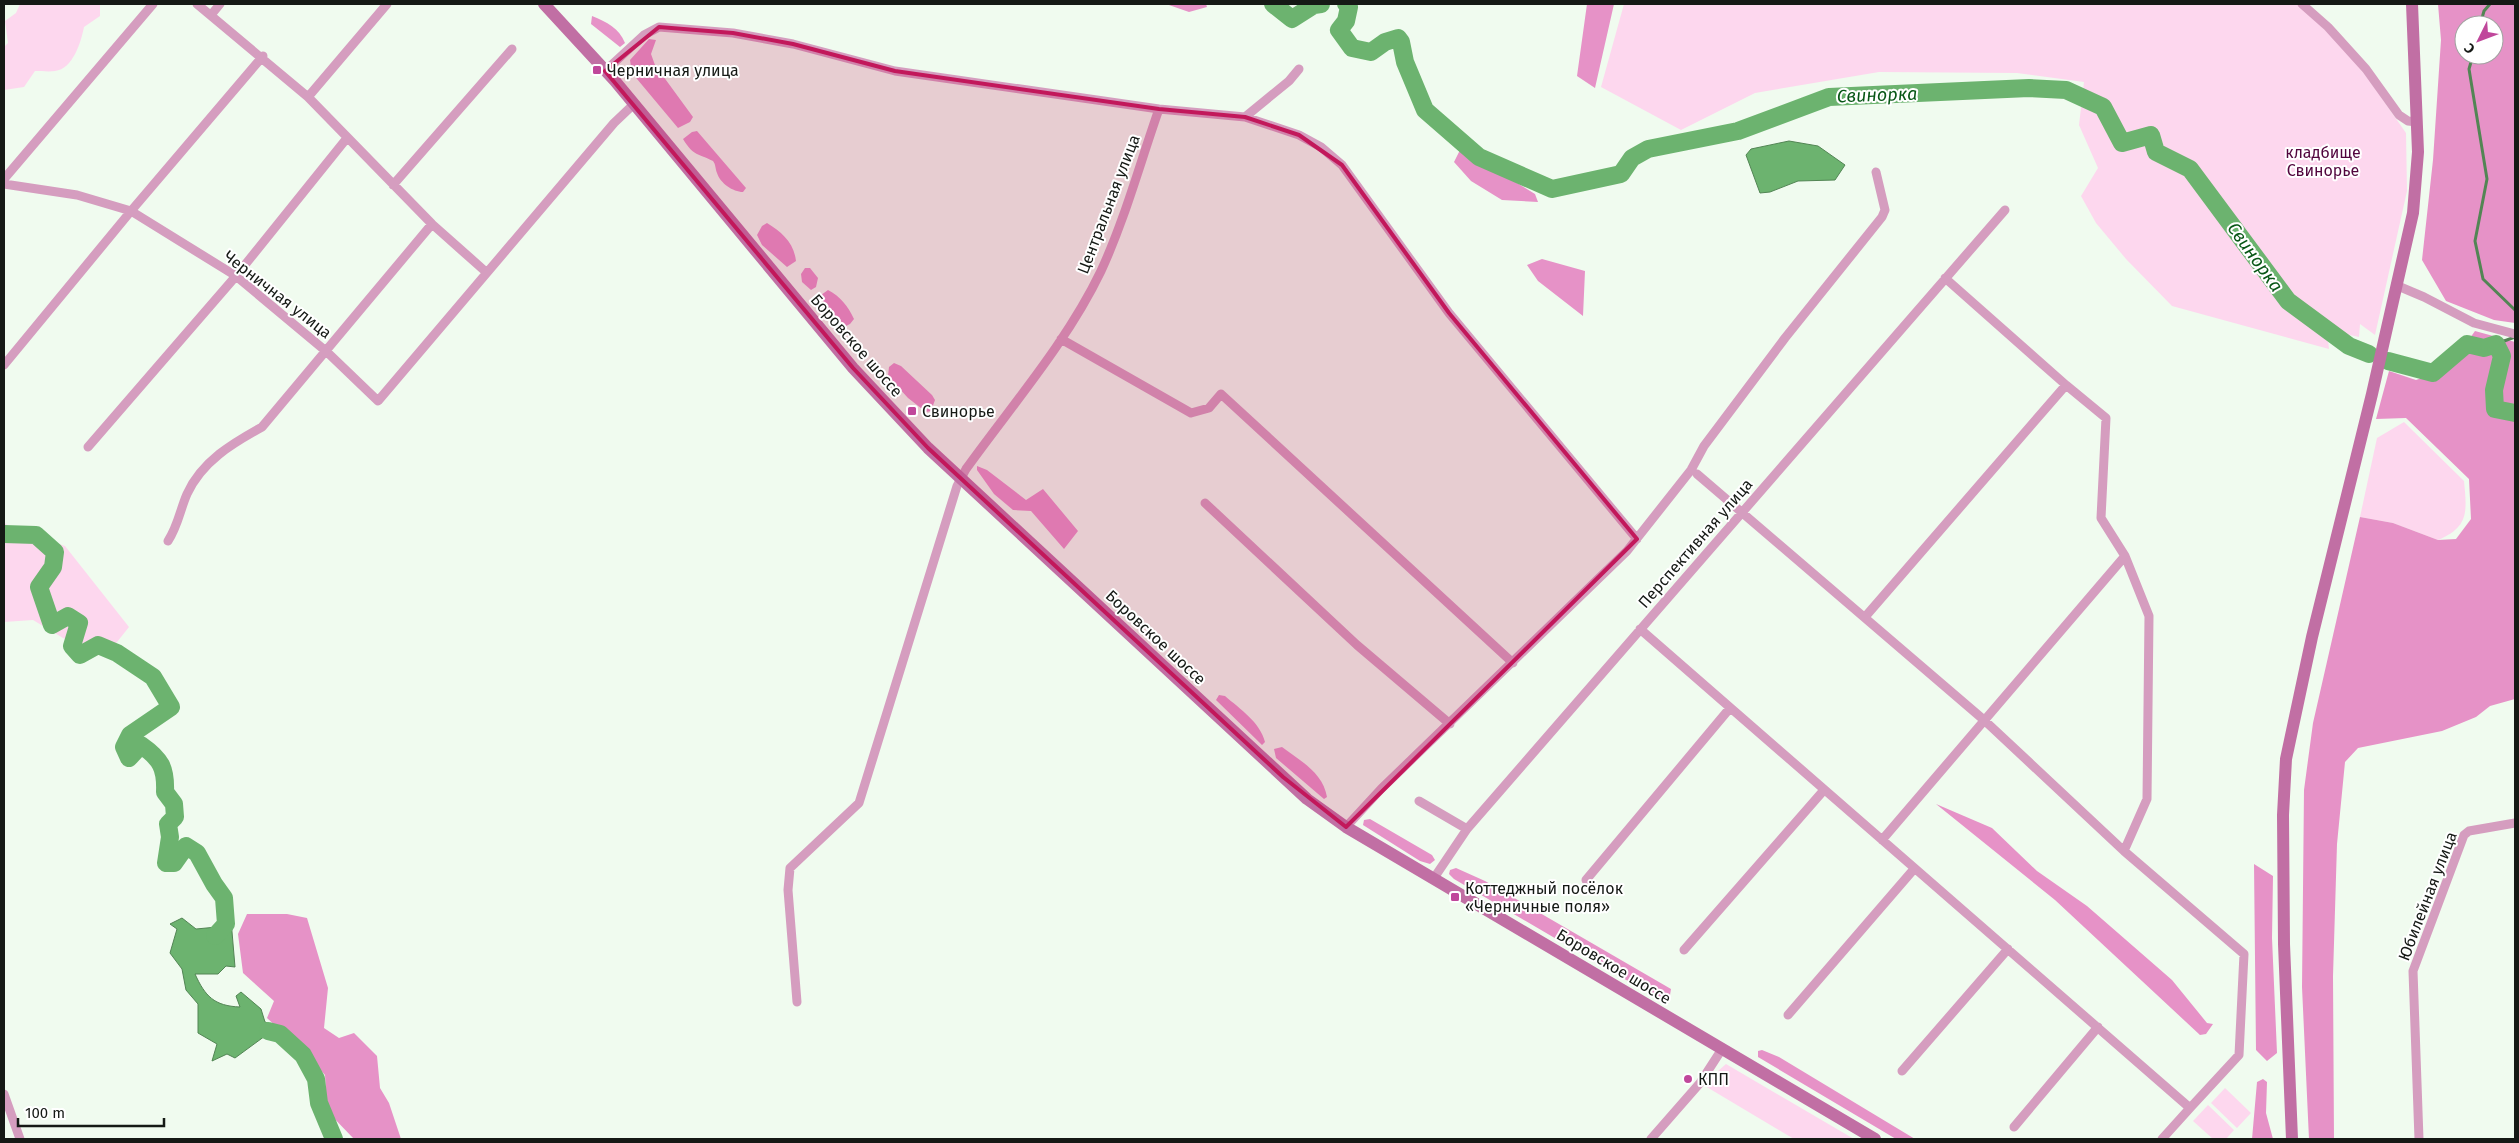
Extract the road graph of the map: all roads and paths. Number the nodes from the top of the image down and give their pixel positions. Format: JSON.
{"nodes":[{"id":1,"x":153,"y":4,"type":"edge"},
{"id":2,"x":197,"y":4,"type":"edge"},
{"id":3,"x":220,"y":4,"type":"edge"},
{"id":4,"x":387,"y":4,"type":"edge"},
{"id":5,"x":544,"y":4,"type":"edge"},
{"id":6,"x":2302,"y":4,"type":"edge"},
{"id":7,"x":2412,"y":4,"type":"edge"},
{"id":8,"x":211,"y":15,"type":"junction"},
{"id":9,"x":512,"y":50,"type":"dead end"},
{"id":10,"x":263,"y":56,"type":"junction"},
{"id":11,"x":1299,"y":69,"type":"dead end"},
{"id":12,"x":606,"y":71,"type":"junction"},
{"id":13,"x":308,"y":97,"type":"junction"},
{"id":14,"x":634,"y":104,"type":"junction"},
{"id":15,"x":1159,"y":109,"type":"junction"},
{"id":16,"x":1245,"y":117,"type":"junction"},
{"id":17,"x":2417,"y":122,"type":"junction"},
{"id":18,"x":347,"y":138,"type":"junction"},
{"id":19,"x":1876,"y":172,"type":"dead end"},
{"id":20,"x":4,"y":179,"type":"edge"},
{"id":21,"x":4,"y":184,"type":"edge"},
{"id":22,"x":393,"y":185,"type":"junction"},
{"id":23,"x":2005,"y":210,"type":"dead end"},
{"id":24,"x":130,"y":211,"type":"junction"},
{"id":25,"x":432,"y":224,"type":"junction"},
{"id":26,"x":486,"y":272,"type":"junction"},
{"id":27,"x":236,"y":276,"type":"junction"},
{"id":28,"x":1945,"y":278,"type":"junction"},
{"id":29,"x":2398,"y":286,"type":"junction"},
{"id":30,"x":2515,"y":334,"type":"edge"},
{"id":31,"x":1061,"y":339,"type":"junction"},
{"id":32,"x":327,"y":352,"type":"junction"},
{"id":33,"x":4,"y":365,"type":"edge"},
{"id":34,"x":2066,"y":385,"type":"junction"},
{"id":35,"x":88,"y":447,"type":"dead end"},
{"id":36,"x":1697,"y":474,"type":"dead end"},
{"id":37,"x":961,"y":480,"type":"junction"},
{"id":38,"x":1205,"y":502,"type":"dead end"},
{"id":39,"x":1741,"y":512,"type":"junction"},
{"id":40,"x":1637,"y":539,"type":"junction"},
{"id":41,"x":168,"y":541,"type":"dead end"},
{"id":42,"x":2125,"y":556,"type":"junction"},
{"id":43,"x":1865,"y":617,"type":"junction"},
{"id":44,"x":1640,"y":629,"type":"junction"},
{"id":45,"x":1513,"y":663,"type":"junction"},
{"id":46,"x":1730,"y":708,"type":"junction"},
{"id":47,"x":1984,"y":720,"type":"junction"},
{"id":48,"x":1450,"y":724,"type":"junction"},
{"id":49,"x":1824,"y":790,"type":"junction"},
{"id":50,"x":1419,"y":801,"type":"dead end"},
{"id":51,"x":2515,"y":823,"type":"edge"},
{"id":52,"x":1346,"y":827,"type":"junction"},
{"id":53,"x":1467,"y":828,"type":"junction"},
{"id":54,"x":1882,"y":840,"type":"junction"},
{"id":55,"x":2124,"y":851,"type":"junction"},
{"id":56,"x":1914,"y":869,"type":"junction"},
{"id":57,"x":1434,"y":878,"type":"junction"},
{"id":58,"x":1586,"y":880,"type":"dead end"},
{"id":59,"x":2008,"y":949,"type":"junction"},
{"id":60,"x":1684,"y":950,"type":"dead end"},
{"id":61,"x":797,"y":1002,"type":"dead end"},
{"id":62,"x":1788,"y":1015,"type":"dead end"},
{"id":63,"x":2098,"y":1027,"type":"junction"},
{"id":64,"x":1722,"y":1049,"type":"junction"},
{"id":65,"x":1902,"y":1070,"type":"dead end"},
{"id":66,"x":4,"y":1094,"type":"edge"},
{"id":67,"x":2190,"y":1108,"type":"junction"},
{"id":68,"x":2014,"y":1127,"type":"dead end"},
{"id":69,"x":20,"y":1139,"type":"edge"},
{"id":70,"x":1652,"y":1139,"type":"edge"},
{"id":71,"x":1875,"y":1139,"type":"edge"},
{"id":72,"x":2162,"y":1139,"type":"edge"},
{"id":73,"x":2292,"y":1139,"type":"edge"},
{"id":74,"x":2419,"y":1139,"type":"edge"}],
"edges":[{"from":1,"to":20,"type":"street"},
{"from":2,"to":8,"type":"street"},
{"from":3,"to":8,"type":"street"},
{"from":4,"to":13,"type":"street"},
{"from":5,"to":12,"type":"main road","name":"Боровское шоссе"},
{"from":6,"to":17,"type":"street"},
{"from":7,"to":17,"type":"main road"},
{"from":8,"to":10,"type":"street"},
{"from":9,"to":22,"type":"street"},
{"from":10,"to":13,"type":"street"},
{"from":10,"to":24,"type":"street"},
{"from":11,"to":16,"type":"street"},
{"from":12,"to":14,"type":"main road","name":"Боровское шоссе"},
{"from":12,"to":15,"type":"street"},
{"from":13,"to":18,"type":"street"},
{"from":14,"to":26,"type":"street","name":"Черничная улица"},
{"from":14,"to":37,"type":"main road","name":"Боровское шоссе"},
{"from":15,"to":16,"type":"street"},
{"from":15,"to":31,"type":"street","name":"Центральная улица"},
{"from":16,"to":40,"type":"street"},
{"from":17,"to":29,"type":"main road"},
{"from":18,"to":22,"type":"street"},
{"from":18,"to":27,"type":"street"},
{"from":19,"to":40,"type":"street"},
{"from":21,"to":24,"type":"street","name":"Черничная улица"},
{"from":22,"to":25,"type":"street"},
{"from":23,"to":28,"type":"street","name":"Перспективная улица"},
{"from":24,"to":27,"type":"street","name":"Черничная улица"},
{"from":24,"to":33,"type":"street"},
{"from":25,"to":26,"type":"street"},
{"from":25,"to":32,"type":"street"},
{"from":26,"to":32,"type":"street","name":"Черничная улица"},
{"from":27,"to":32,"type":"street","name":"Черничная улица"},
{"from":27,"to":35,"type":"street"},
{"from":28,"to":34,"type":"street"},
{"from":28,"to":39,"type":"street","name":"Перспективная улица"},
{"from":29,"to":30,"type":"street"},
{"from":29,"to":73,"type":"main road"},
{"from":31,"to":37,"type":"street","name":"Центральная улица"},
{"from":31,"to":45,"type":"street"},
{"from":32,"to":41,"type":"street"},
{"from":34,"to":42,"type":"street"},
{"from":34,"to":43,"type":"street"},
{"from":36,"to":39,"type":"street"},
{"from":37,"to":52,"type":"main road","name":"Боровское шоссе"},
{"from":37,"to":61,"type":"street","name":"Центральная улица"},
{"from":38,"to":48,"type":"street"},
{"from":39,"to":43,"type":"street"},
{"from":39,"to":44,"type":"street","name":"Перспективная улица"},
{"from":40,"to":45,"type":"street"},
{"from":42,"to":47,"type":"street"},
{"from":42,"to":55,"type":"street"},
{"from":43,"to":47,"type":"street"},
{"from":44,"to":46,"type":"street"},
{"from":44,"to":53,"type":"street","name":"Перспективная улица"},
{"from":45,"to":48,"type":"street"},
{"from":46,"to":49,"type":"street"},
{"from":46,"to":58,"type":"street"},
{"from":47,"to":54,"type":"street"},
{"from":47,"to":55,"type":"street"},
{"from":48,"to":52,"type":"street"},
{"from":49,"to":54,"type":"street"},
{"from":49,"to":60,"type":"street"},
{"from":50,"to":53,"type":"street"},
{"from":51,"to":74,"type":"street","name":"Юбилейная улица"},
{"from":52,"to":57,"type":"main road","name":"Боровское шоссе"},
{"from":53,"to":57,"type":"street","name":"Перспективная улица"},
{"from":54,"to":56,"type":"street"},
{"from":55,"to":67,"type":"street"},
{"from":56,"to":59,"type":"street"},
{"from":56,"to":62,"type":"street"},
{"from":57,"to":64,"type":"main road","name":"Боровское шоссе"},
{"from":59,"to":63,"type":"street"},
{"from":59,"to":65,"type":"street"},
{"from":63,"to":67,"type":"street"},
{"from":63,"to":68,"type":"street"},
{"from":64,"to":70,"type":"street"},
{"from":64,"to":71,"type":"main road","name":"Боровское шоссе"},
{"from":66,"to":69,"type":"street"},
{"from":67,"to":72,"type":"street"}]}
